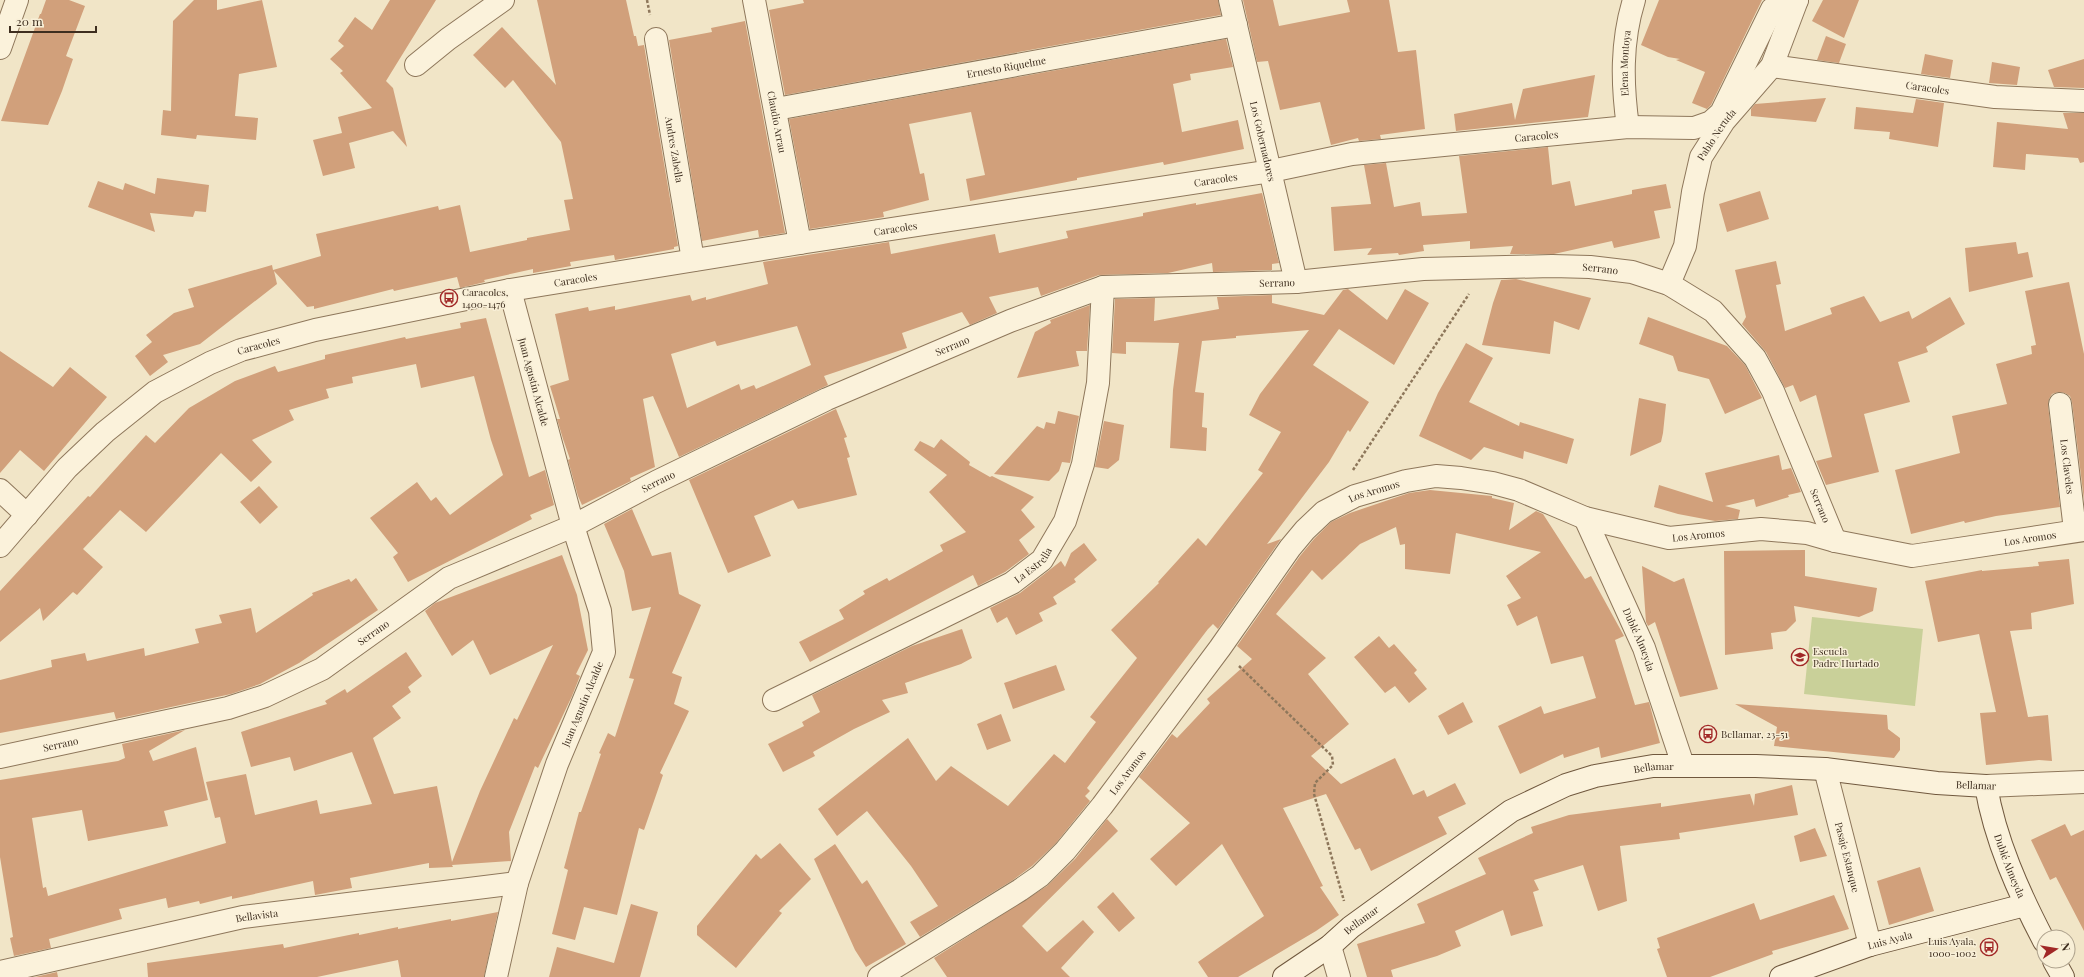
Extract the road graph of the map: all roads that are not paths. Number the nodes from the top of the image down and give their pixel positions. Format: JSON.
{"nodes":[{"id":1,"x":17,"y":0,"type":"edge"},
{"id":2,"x":503,"y":0,"type":"edge"},
{"id":3,"x":754,"y":0,"type":"edge"},
{"id":4,"x":1230,"y":0,"type":"edge"},
{"id":5,"x":1634,"y":0,"type":"edge"},
{"id":6,"x":1797,"y":0,"type":"edge"},
{"id":7,"x":1236,"y":25,"type":"junction"},
{"id":8,"x":656,"y":39,"type":"dead end"},
{"id":9,"x":0,"y":48,"type":"edge"},
{"id":10,"x":416,"y":65,"type":"dead end"},
{"id":11,"x":1772,"y":66,"type":"junction"},
{"id":12,"x":2084,"y":101,"type":"edge"},
{"id":13,"x":776,"y":109,"type":"junction"},
{"id":14,"x":1628,"y":127,"type":"junction"},
{"id":15,"x":1271,"y":170,"type":"junction"},
{"id":16,"x":800,"y":243,"type":"junction"},
{"id":17,"x":693,"y":260,"type":"junction"},
{"id":18,"x":1296,"y":282,"type":"junction"},
{"id":19,"x":1669,"y":284,"type":"junction"},
{"id":20,"x":1103,"y":287,"type":"junction"},
{"id":21,"x":510,"y":290,"type":"junction"},
{"id":22,"x":2060,"y":404,"type":"dead end"},
{"id":23,"x":0,"y":490,"type":"edge"},
{"id":24,"x":27,"y":515,"type":"junction"},
{"id":25,"x":1584,"y":518,"type":"junction"},
{"id":26,"x":572,"y":526,"type":"junction"},
{"id":27,"x":2080,"y":530,"type":"edge"},
{"id":28,"x":1835,"y":541,"type":"junction"},
{"id":29,"x":0,"y":546,"type":"edge"},
{"id":30,"x":774,"y":700,"type":"dead end"},
{"id":31,"x":0,"y":757,"type":"edge"},
{"id":32,"x":1683,"y":765,"type":"junction"},
{"id":33,"x":1825,"y":769,"type":"junction"},
{"id":34,"x":2084,"y":782,"type":"edge"},
{"id":35,"x":1986,"y":786,"type":"junction"},
{"id":36,"x":517,"y":883,"type":"junction"},
{"id":37,"x":2025,"y":905,"type":"junction"},
{"id":38,"x":2038,"y":929,"type":"edge"},
{"id":39,"x":1870,"y":945,"type":"junction"},
{"id":40,"x":1330,"y":946,"type":"junction"},
{"id":41,"x":0,"y":972,"type":"edge"},
{"id":42,"x":496,"y":977,"type":"edge"},
{"id":43,"x":879,"y":977,"type":"edge"},
{"id":44,"x":1284,"y":977,"type":"edge"},
{"id":45,"x":1339,"y":977,"type":"edge"},
{"id":46,"x":1781,"y":977,"type":"edge"}],
"edges":[{"from":1,"to":9,"type":"street"},
{"from":2,"to":10,"type":"street"},
{"from":3,"to":13,"type":"street","name":"Claudio Arrau"},
{"from":4,"to":7,"type":"street","name":"Los Gobernadores"},
{"from":5,"to":14,"type":"street","name":"Elena Montoya"},
{"from":6,"to":11,"type":"street","name":"Pablo Neruda"},
{"from":6,"to":14,"type":"street","name":"Caracoles"},
{"from":7,"to":13,"type":"street","name":"Ernesto Riquelme"},
{"from":7,"to":15,"type":"street","name":"Los Gobernadores"},
{"from":8,"to":17,"type":"street","name":"Andres Zabella"},
{"from":11,"to":12,"type":"street","name":"Caracoles"},
{"from":11,"to":19,"type":"street","name":"Pablo Neruda"},
{"from":13,"to":16,"type":"street","name":"Claudio Arrau"},
{"from":14,"to":15,"type":"street","name":"Caracoles"},
{"from":15,"to":16,"type":"street","name":"Caracoles"},
{"from":15,"to":18,"type":"street","name":"Los Gobernadores"},
{"from":16,"to":17,"type":"street","name":"Caracoles"},
{"from":17,"to":21,"type":"street","name":"Caracoles"},
{"from":18,"to":19,"type":"street","name":"Serrano"},
{"from":18,"to":20,"type":"street","name":"Serrano"},
{"from":19,"to":28,"type":"street","name":"Serrano"},
{"from":20,"to":26,"type":"street","name":"Serrano"},
{"from":20,"to":30,"type":"street","name":"La Estrella"},
{"from":21,"to":24,"type":"street","name":"Caracoles"},
{"from":21,"to":26,"type":"street","name":"Juan Agustín Alcalde"},
{"from":22,"to":27,"type":"street","name":"Los Claveles"},
{"from":23,"to":24,"type":"street"},
{"from":24,"to":29,"type":"street","name":"Caracoles"},
{"from":25,"to":28,"type":"street","name":"Los Aromos"},
{"from":25,"to":32,"type":"street","name":"Dublé Almeyda"},
{"from":25,"to":43,"type":"street","name":"Los Aromos"},
{"from":26,"to":31,"type":"street","name":"Serrano"},
{"from":26,"to":36,"type":"street","name":"Juan Agustín Alcalde"},
{"from":27,"to":28,"type":"street","name":"Los Aromos"},
{"from":32,"to":33,"type":"street","name":"Bellamar"},
{"from":32,"to":40,"type":"street","name":"Bellamar"},
{"from":33,"to":35,"type":"street","name":"Bellamar"},
{"from":33,"to":39,"type":"street","name":"Pasaje Estanque"},
{"from":34,"to":35,"type":"street","name":"Bellamar"},
{"from":35,"to":37,"type":"street","name":"Dublé Almeyda"},
{"from":36,"to":41,"type":"street","name":"Bellavista"},
{"from":36,"to":42,"type":"street","name":"Juan Agustín Alcalde"},
{"from":37,"to":38,"type":"street","name":"Dublé Almeyda"},
{"from":37,"to":39,"type":"street","name":"Luis Ayala"},
{"from":39,"to":46,"type":"street","name":"Luis Ayala"},
{"from":40,"to":44,"type":"street","name":"Bellamar"},
{"from":40,"to":45,"type":"street"}]}
